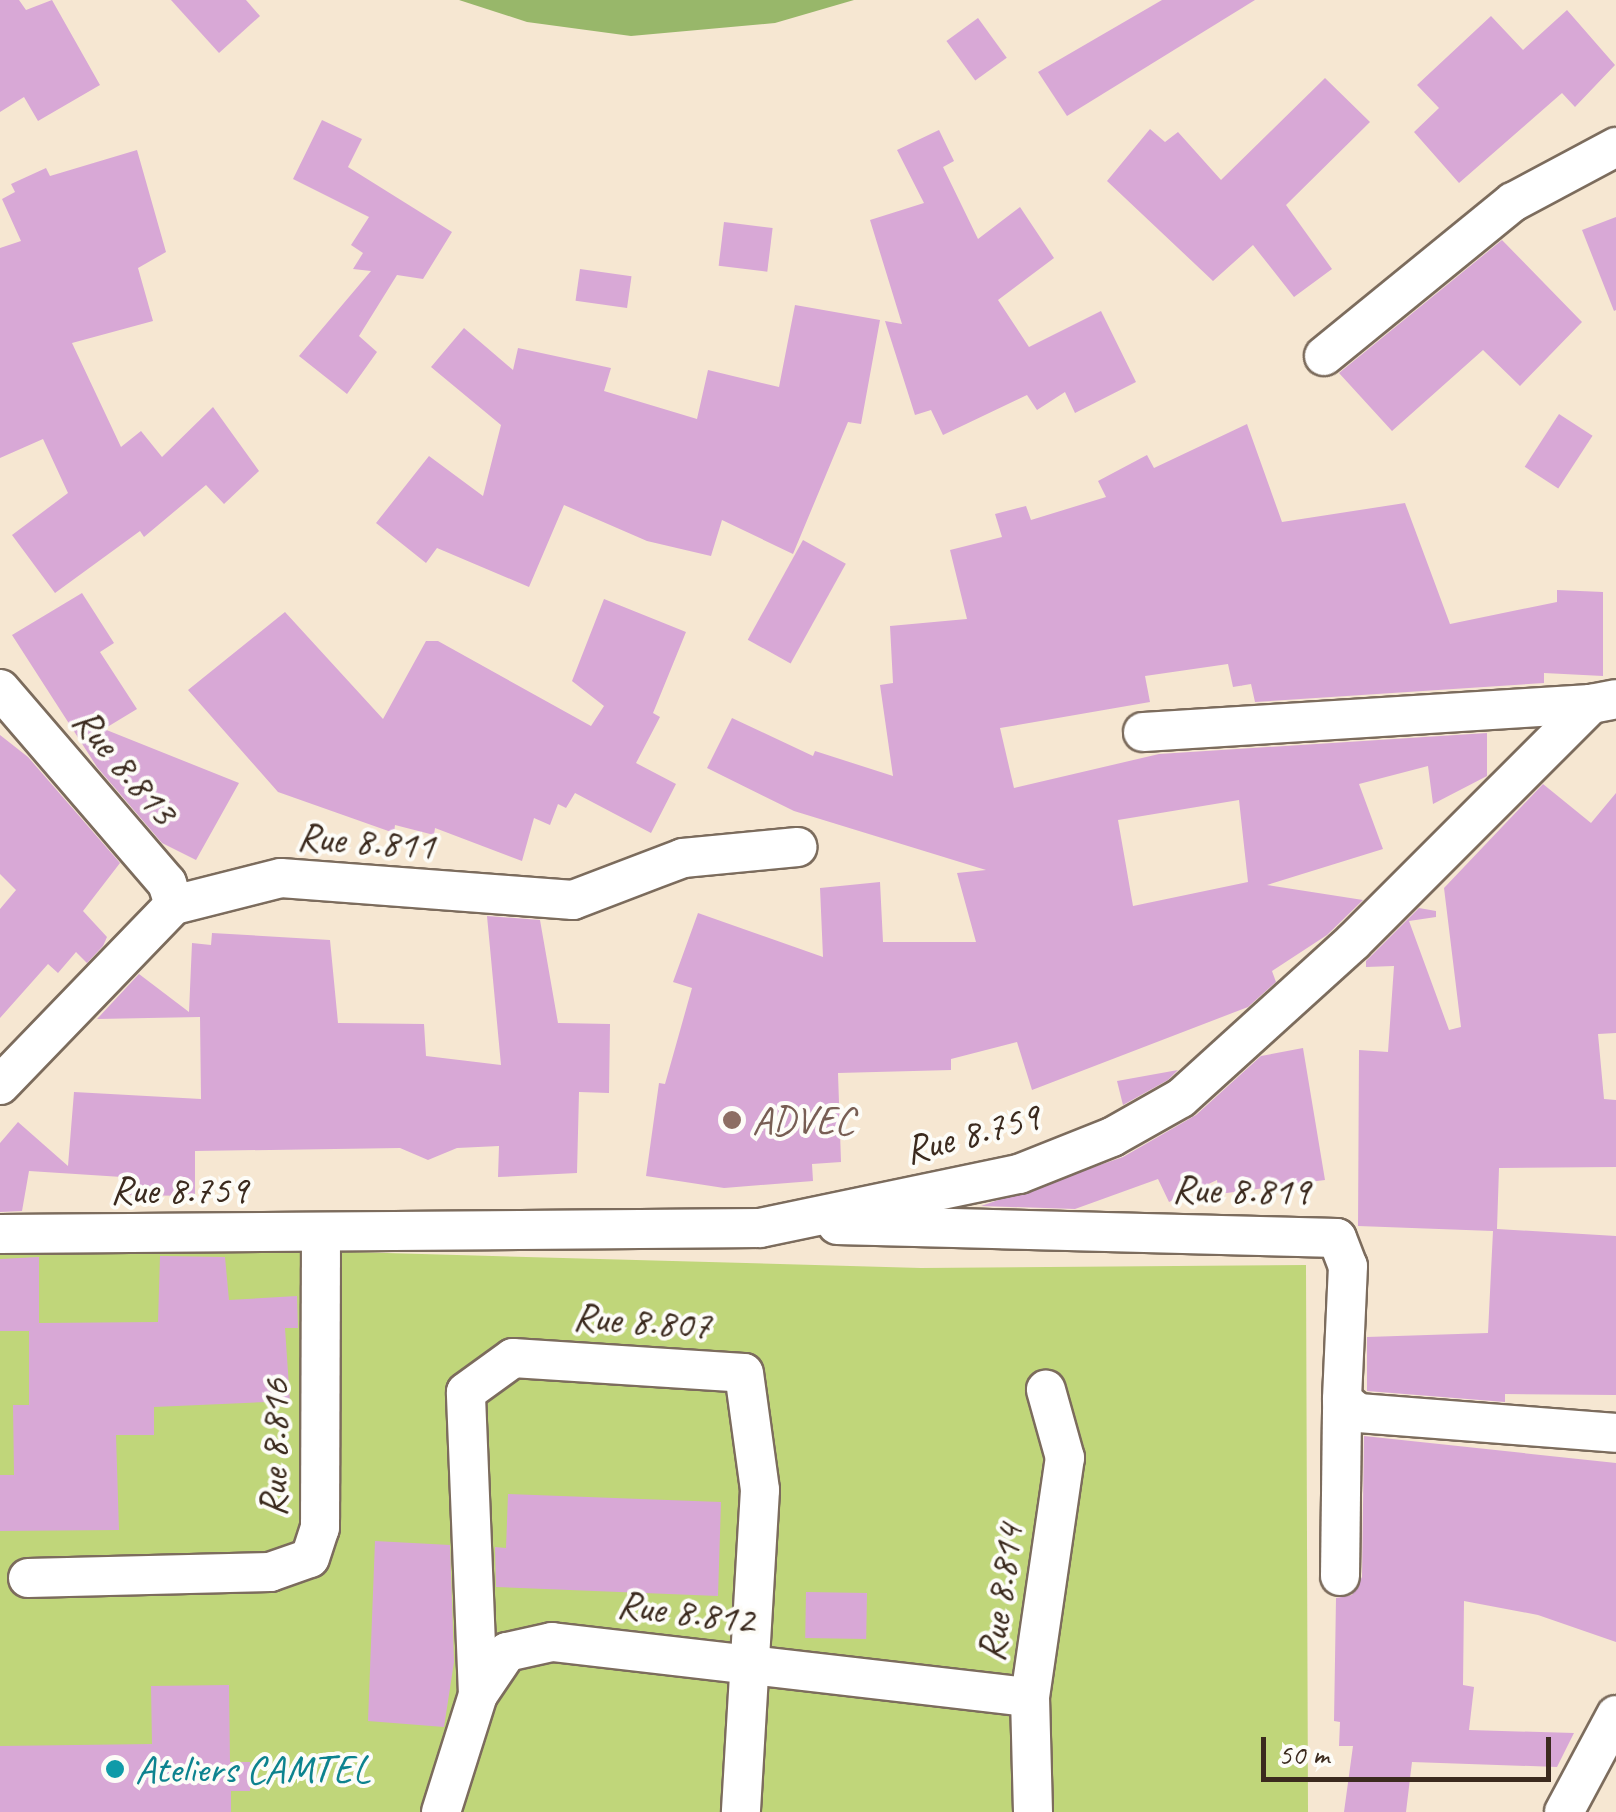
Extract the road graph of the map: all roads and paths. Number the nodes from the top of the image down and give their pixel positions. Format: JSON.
{"nodes":[{"id":1,"x":1616,"y":147,"type":"edge"},
{"id":2,"x":1324,"y":356,"type":"dead end"},
{"id":3,"x":0,"y":689,"type":"edge"},
{"id":4,"x":1604,"y":702,"type":"edge"},
{"id":5,"x":1143,"y":732,"type":"dead end"},
{"id":6,"x":798,"y":848,"type":"dead end"},
{"id":7,"x":174,"y":906,"type":"junction"},
{"id":8,"x":0,"y":1085,"type":"edge"},
{"id":9,"x":760,"y":1228,"type":"junction"},
{"id":10,"x":0,"y":1234,"type":"edge"},
{"id":11,"x":321,"y":1235,"type":"junction"},
{"id":12,"x":1046,"y":1390,"type":"dead end"},
{"id":13,"x":1342,"y":1400,"type":"junction"},
{"id":14,"x":1616,"y":1433,"type":"edge"},
{"id":15,"x":1340,"y":1576,"type":"dead end"},
{"id":16,"x":28,"y":1578,"type":"dead end"},
{"id":17,"x":751,"y":1665,"type":"junction"},
{"id":18,"x":478,"y":1694,"type":"junction"},
{"id":19,"x":1030,"y":1698,"type":"junction"},
{"id":20,"x":1616,"y":1715,"type":"edge"},
{"id":21,"x":441,"y":1812,"type":"edge"},
{"id":22,"x":741,"y":1812,"type":"edge"},
{"id":23,"x":1032,"y":1812,"type":"edge"},
{"id":24,"x":1564,"y":1812,"type":"edge"}],
"edges":[{"from":1,"to":2,"type":"street"},
{"from":3,"to":7,"type":"street","name":"Rue 8.813"},
{"from":4,"to":5,"type":"street"},
{"from":4,"to":9,"type":"street","name":"Rue 8.759"},
{"from":6,"to":7,"type":"street","name":"Rue 8.811"},
{"from":7,"to":8,"type":"street"},
{"from":9,"to":11,"type":"street","name":"Rue 8.759"},
{"from":9,"to":13,"type":"street","name":"Rue 8.819"},
{"from":10,"to":11,"type":"street","name":"Rue 8.759"},
{"from":11,"to":16,"type":"street","name":"Rue 8.816"},
{"from":12,"to":19,"type":"street","name":"Rue 8.814"},
{"from":13,"to":14,"type":"street"},
{"from":13,"to":15,"type":"street"},
{"from":17,"to":18,"type":"street","name":"Rue 8.812"},
{"from":17,"to":18,"type":"street","name":"Rue 8.807"},
{"from":17,"to":19,"type":"street","name":"Rue 8.812"},
{"from":17,"to":22,"type":"street","name":"Rue 8.807"},
{"from":18,"to":21,"type":"street","name":"Rue 8.812"},
{"from":19,"to":23,"type":"street","name":"Rue 8.814"},
{"from":20,"to":24,"type":"street"}]}
